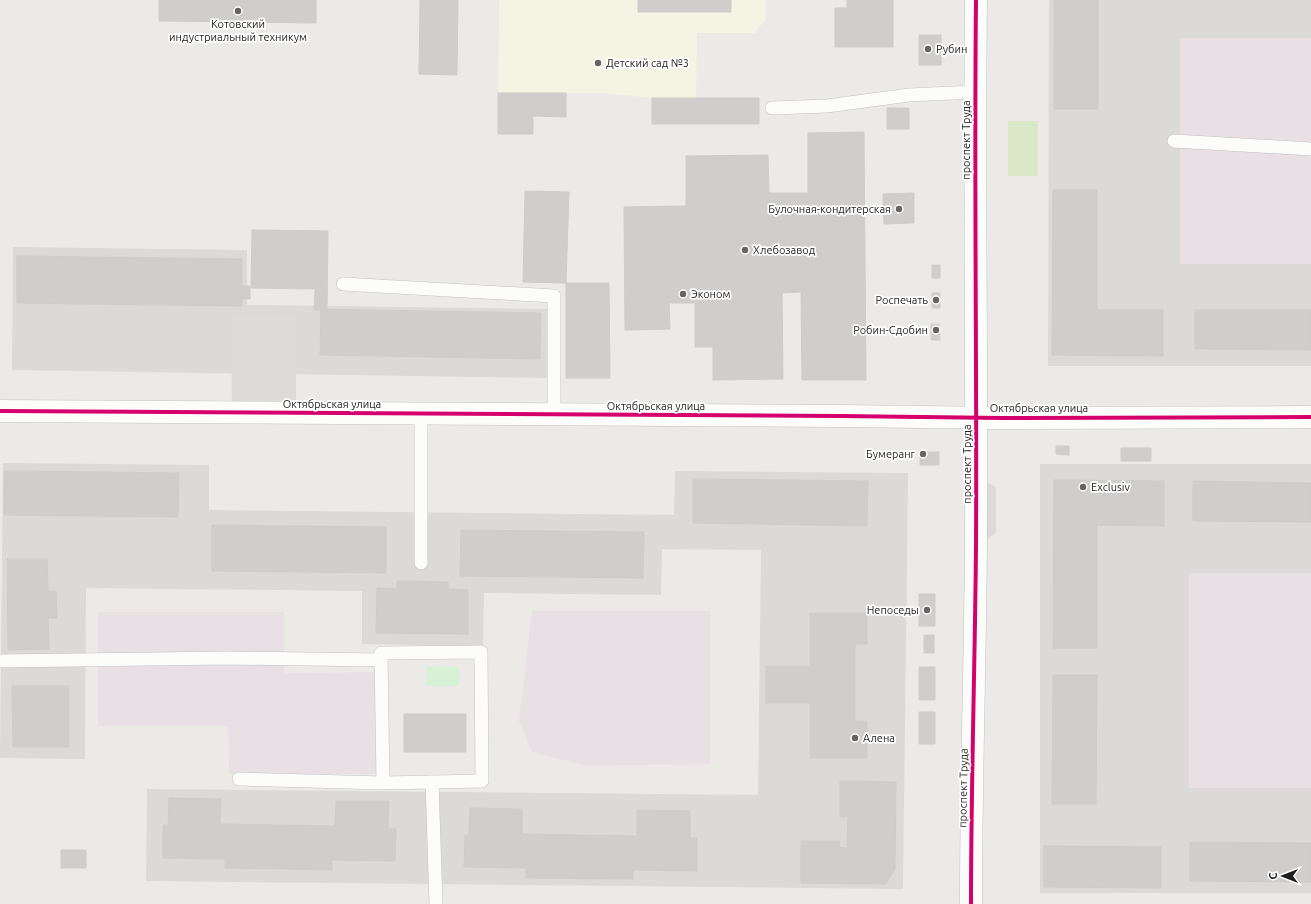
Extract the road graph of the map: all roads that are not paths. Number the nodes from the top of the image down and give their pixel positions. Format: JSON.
{"nodes":[{"id":1,"x":976,"y":0,"type":"edge"},
{"id":2,"x":975,"y":92,"type":"junction"},
{"id":3,"x":772,"y":108,"type":"dead end"},
{"id":4,"x":1174,"y":141,"type":"dead end"},
{"id":5,"x":1311,"y":149,"type":"edge"},
{"id":6,"x":343,"y":284,"type":"dead end"},
{"id":7,"x":0,"y":411,"type":"edge"},
{"id":8,"x":421,"y":414,"type":"junction"},
{"id":9,"x":554,"y":414,"type":"junction"},
{"id":10,"x":976,"y":417,"type":"junction"},
{"id":11,"x":1311,"y":417,"type":"edge"},
{"id":12,"x":421,"y":563,"type":"dead end"},
{"id":13,"x":381,"y":660,"type":"junction"},
{"id":14,"x":0,"y":661,"type":"edge"},
{"id":15,"x":239,"y":779,"type":"dead end"},
{"id":16,"x":383,"y":782,"type":"junction"},
{"id":17,"x":432,"y":782,"type":"junction"},
{"id":18,"x":436,"y":904,"type":"edge"},
{"id":19,"x":971,"y":904,"type":"edge"}],
"edges":[{"from":1,"to":2,"type":"street","name":"проспект Труда"},
{"from":2,"to":3,"type":"lane"},
{"from":2,"to":10,"type":"street","name":"проспект Труда"},
{"from":4,"to":5,"type":"lane"},
{"from":6,"to":9,"type":"lane"},
{"from":7,"to":8,"type":"street","name":"Октябрьская улица"},
{"from":8,"to":9,"type":"street","name":"Октябрьская улица"},
{"from":8,"to":12,"type":"lane"},
{"from":9,"to":10,"type":"street","name":"Октябрьская улица"},
{"from":10,"to":11,"type":"street","name":"Октябрьская улица"},
{"from":10,"to":19,"type":"street","name":"проспект Труда"},
{"from":13,"to":14,"type":"lane"},
{"from":13,"to":16,"type":"lane"},
{"from":13,"to":17,"type":"lane"},
{"from":15,"to":16,"type":"lane"},
{"from":16,"to":17,"type":"lane"},
{"from":17,"to":18,"type":"lane"}]}
